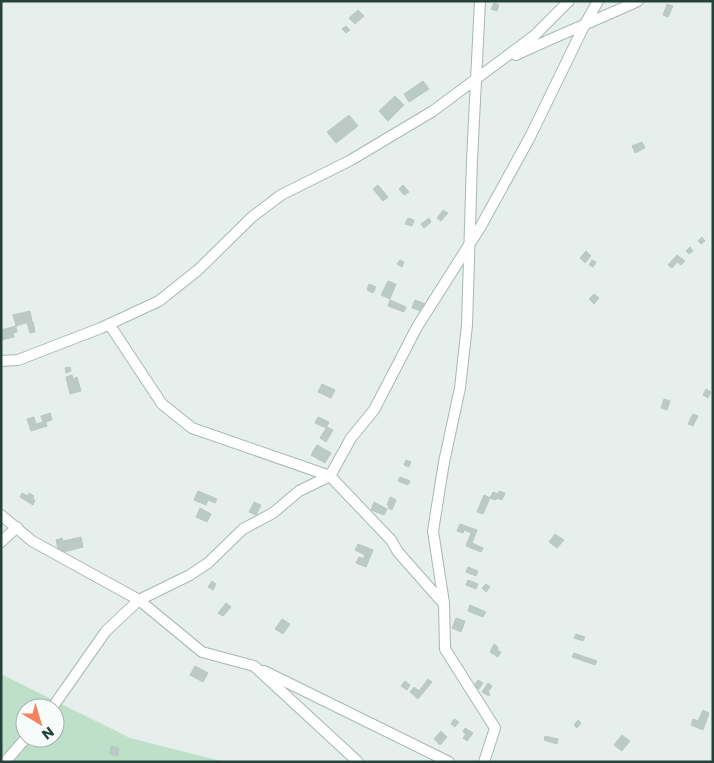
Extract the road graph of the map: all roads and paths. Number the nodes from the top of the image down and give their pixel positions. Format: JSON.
{"nodes":[{"id":1,"x":480,"y":1,"type":"edge"},
{"id":2,"x":569,"y":1,"type":"edge"},
{"id":3,"x":598,"y":1,"type":"edge"},
{"id":4,"x":638,"y":1,"type":"edge"},
{"id":5,"x":584,"y":26,"type":"junction"},
{"id":6,"x":497,"y":64,"type":"junction"},
{"id":7,"x":477,"y":79,"type":"junction"},
{"id":8,"x":470,"y":245,"type":"junction"},
{"id":9,"x":109,"y":324,"type":"junction"},
{"id":10,"x":1,"y":361,"type":"edge"},
{"id":11,"x":330,"y":476,"type":"junction"},
{"id":12,"x":1,"y":515,"type":"edge"},
{"id":13,"x":17,"y":527,"type":"junction"},
{"id":14,"x":1,"y":542,"type":"edge"},
{"id":15,"x":139,"y":600,"type":"junction"},
{"id":16,"x":444,"y":603,"type":"junction"},
{"id":17,"x":254,"y":666,"type":"junction"},
{"id":18,"x":59,"y":698,"type":"edge"},
{"id":19,"x":17,"y":748,"type":"edge"},
{"id":20,"x":5,"y":762,"type":"edge"},
{"id":21,"x":358,"y":762,"type":"edge"},
{"id":22,"x":449,"y":762,"type":"edge"},
{"id":23,"x":484,"y":762,"type":"edge"}],
"edges":[{"from":1,"to":7,"type":"street"},
{"from":2,"to":6,"type":"street"},
{"from":3,"to":5,"type":"street"},
{"from":4,"to":5,"type":"street"},
{"from":5,"to":6,"type":"street"},
{"from":5,"to":8,"type":"street"},
{"from":6,"to":7,"type":"street"},
{"from":7,"to":8,"type":"street"},
{"from":7,"to":9,"type":"street"},
{"from":8,"to":11,"type":"street"},
{"from":8,"to":16,"type":"street"},
{"from":9,"to":10,"type":"street"},
{"from":9,"to":11,"type":"street"},
{"from":11,"to":15,"type":"street"},
{"from":11,"to":16,"type":"street"},
{"from":12,"to":13,"type":"street"},
{"from":13,"to":14,"type":"street"},
{"from":13,"to":15,"type":"street"},
{"from":15,"to":17,"type":"street"},
{"from":15,"to":18,"type":"street"},
{"from":16,"to":23,"type":"street"},
{"from":17,"to":21,"type":"street"},
{"from":17,"to":22,"type":"street"},
{"from":19,"to":20,"type":"street"}]}
